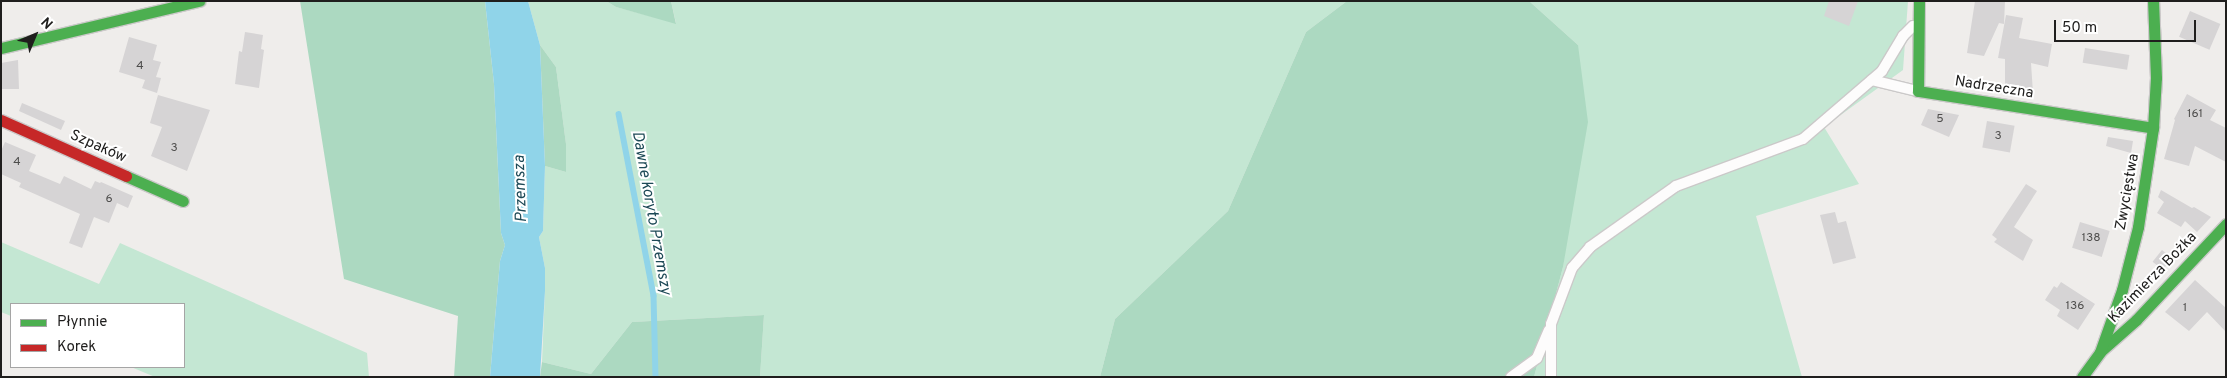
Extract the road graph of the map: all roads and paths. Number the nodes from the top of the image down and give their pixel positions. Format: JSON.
{"nodes":[{"id":1,"x":199,"y":1,"type":"edge"},
{"id":2,"x":1920,"y":1,"type":"edge"},
{"id":3,"x":2153,"y":1,"type":"edge"},
{"id":4,"x":1919,"y":20,"type":"junction"},
{"id":5,"x":1,"y":48,"type":"edge"},
{"id":6,"x":1872,"y":80,"type":"junction"},
{"id":7,"x":1918,"y":91,"type":"junction"},
{"id":8,"x":1,"y":120,"type":"edge"},
{"id":9,"x":2154,"y":128,"type":"junction"},
{"id":10,"x":183,"y":201,"type":"dead end"},
{"id":11,"x":2226,"y":224,"type":"edge"},
{"id":12,"x":1551,"y":324,"type":"junction"},
{"id":13,"x":2100,"y":352,"type":"junction"},
{"id":14,"x":1511,"y":377,"type":"edge"},
{"id":15,"x":1551,"y":377,"type":"edge"},
{"id":16,"x":2082,"y":377,"type":"edge"}],
"edges":[{"from":1,"to":5,"type":"street"},
{"from":2,"to":4,"type":"street"},
{"from":3,"to":9,"type":"street","name":"Zwycięstwa"},
{"from":4,"to":6,"type":"lane"},
{"from":4,"to":7,"type":"street"},
{"from":6,"to":7,"type":"lane"},
{"from":6,"to":12,"type":"lane"},
{"from":7,"to":9,"type":"street","name":"Nadrzeczna"},
{"from":8,"to":10,"type":"street","name":"Szpaków"},
{"from":9,"to":13,"type":"street","name":"Zwycięstwa"},
{"from":11,"to":13,"type":"street","name":"Kazimierza Bożka"},
{"from":12,"to":14,"type":"lane"},
{"from":12,"to":15,"type":"lane"},
{"from":13,"to":16,"type":"street","name":"Zwycięstwa"}]}
